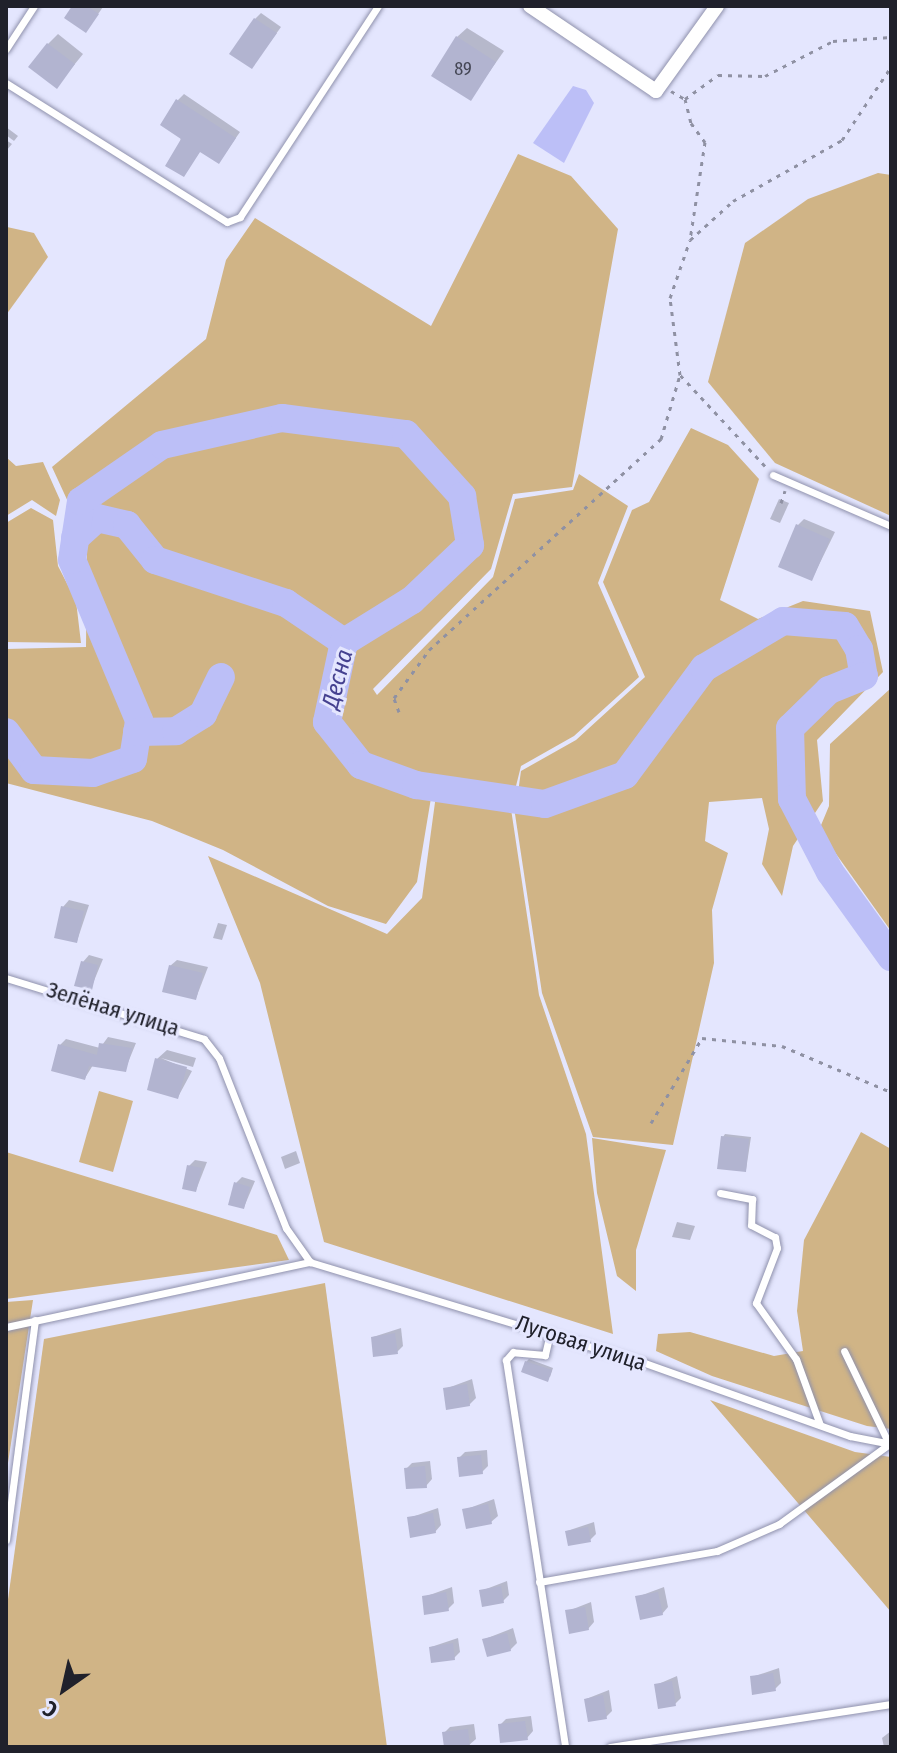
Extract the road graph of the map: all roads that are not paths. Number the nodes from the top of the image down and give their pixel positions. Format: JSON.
{"nodes":[{"id":1,"x":34,"y":6,"type":"edge"},
{"id":2,"x":378,"y":6,"type":"edge"},
{"id":3,"x":717,"y":6,"type":"edge"},
{"id":4,"x":534,"y":7,"type":"edge"},
{"id":5,"x":6,"y":49,"type":"edge"},
{"id":6,"x":6,"y":83,"type":"edge"},
{"id":7,"x":773,"y":475,"type":"road end"},
{"id":8,"x":891,"y":526,"type":"edge"},
{"id":9,"x":6,"y":978,"type":"edge"},
{"id":10,"x":720,"y":1193,"type":"dead end"},
{"id":11,"x":310,"y":1262,"type":"junction"},
{"id":12,"x":35,"y":1320,"type":"junction"},
{"id":13,"x":6,"y":1327,"type":"edge"},
{"id":14,"x":550,"y":1333,"type":"junction"},
{"id":15,"x":844,"y":1351,"type":"dead end"},
{"id":16,"x":820,"y":1425,"type":"junction"},
{"id":17,"x":890,"y":1444,"type":"edge"},
{"id":18,"x":6,"y":1540,"type":"edge"},
{"id":19,"x":539,"y":1582,"type":"junction"},
{"id":20,"x":891,"y":1704,"type":"edge"},
{"id":21,"x":565,"y":1747,"type":"edge"},
{"id":22,"x":610,"y":1747,"type":"edge"}],
"edges":[{"from":1,"to":5,"type":"lane"},
{"from":2,"to":6,"type":"lane"},
{"from":3,"to":4,"type":"street"},
{"from":7,"to":8,"type":"lane"},
{"from":9,"to":11,"type":"lane","name":"Зелёная улица"},
{"from":10,"to":16,"type":"lane"},
{"from":11,"to":12,"type":"lane"},
{"from":11,"to":14,"type":"lane","name":"Луговая улица"},
{"from":12,"to":13,"type":"lane"},
{"from":12,"to":18,"type":"lane"},
{"from":14,"to":16,"type":"lane","name":"Луговая улица"},
{"from":14,"to":19,"type":"lane"},
{"from":15,"to":17,"type":"lane"},
{"from":16,"to":17,"type":"lane","name":"Луговая улица"},
{"from":17,"to":19,"type":"lane"},
{"from":19,"to":21,"type":"lane"},
{"from":20,"to":22,"type":"lane"}]}
